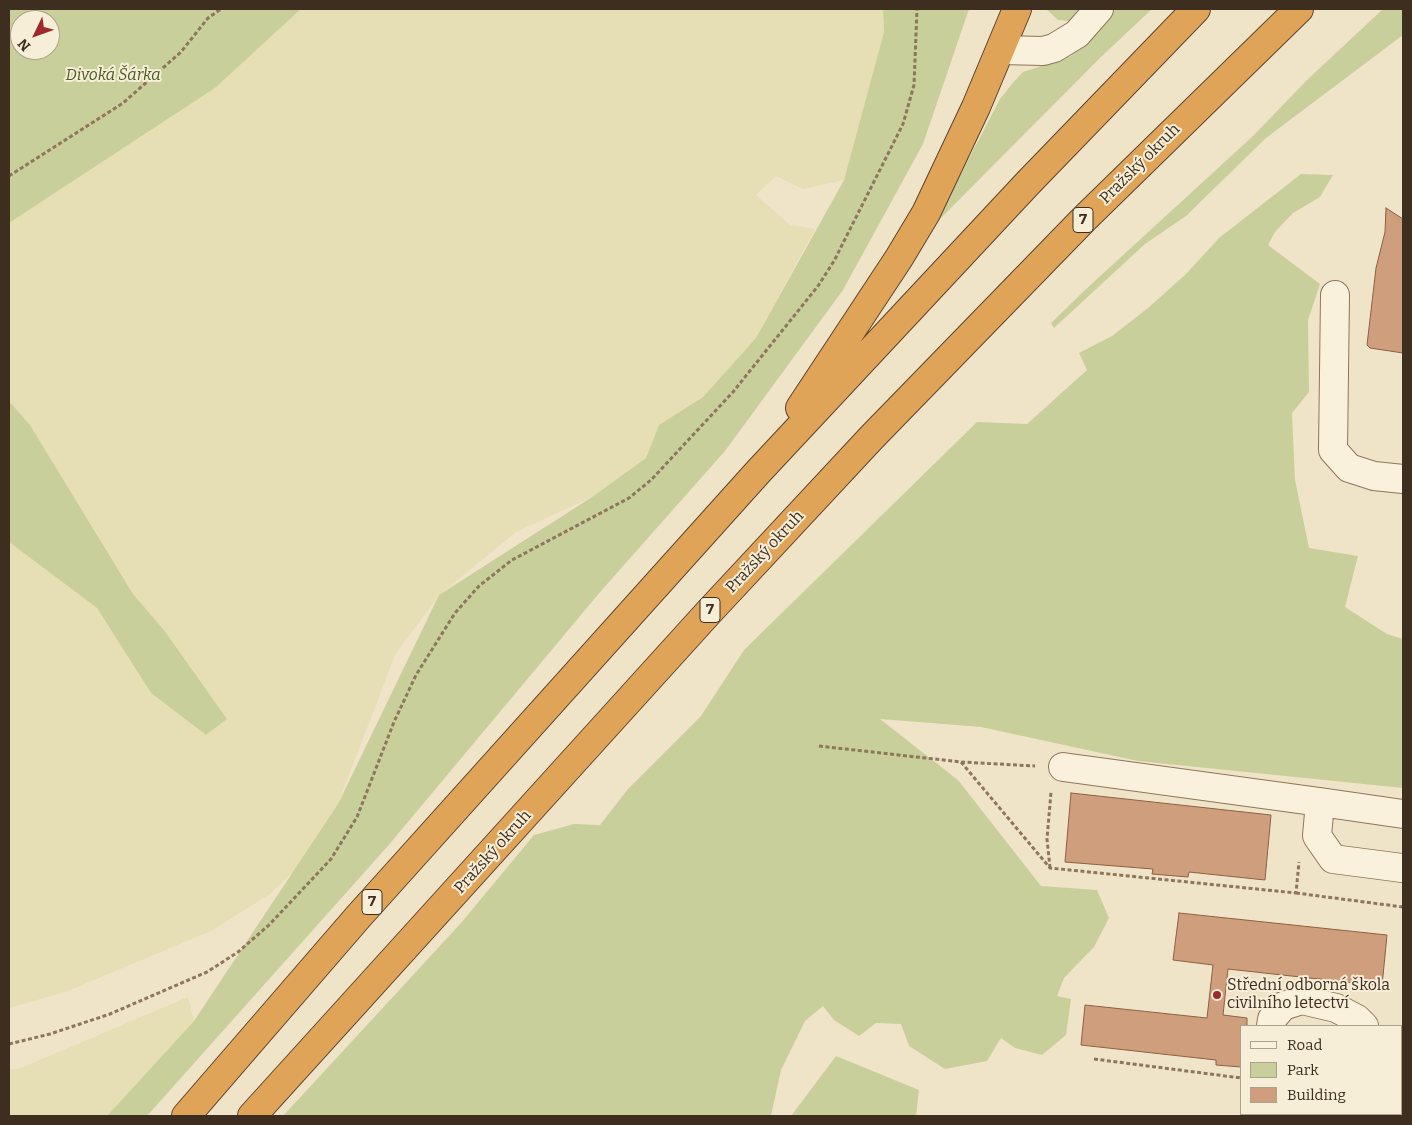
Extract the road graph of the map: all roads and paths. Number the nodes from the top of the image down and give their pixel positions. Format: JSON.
{"nodes":[{"id":1,"x":221,"y":9,"type":"edge"},
{"id":2,"x":917,"y":9,"type":"edge"},
{"id":3,"x":1017,"y":9,"type":"edge"},
{"id":4,"x":1099,"y":9,"type":"edge"},
{"id":5,"x":1196,"y":9,"type":"edge"},
{"id":6,"x":1299,"y":9,"type":"edge"},
{"id":7,"x":1001,"y":50,"type":"junction"},
{"id":8,"x":9,"y":176,"type":"edge"},
{"id":9,"x":1335,"y":295,"type":"dead end"},
{"id":10,"x":758,"y":472,"type":"junction"},
{"id":11,"x":1403,"y":479,"type":"edge"},
{"id":12,"x":819,"y":746,"type":"dead end"},
{"id":13,"x":961,"y":762,"type":"junction"},
{"id":14,"x":1063,"y":767,"type":"junction"},
{"id":15,"x":1320,"y":802,"type":"junction"},
{"id":16,"x":1403,"y":814,"type":"edge"},
{"id":17,"x":1317,"y":836,"type":"junction"},
{"id":18,"x":1050,"y":868,"type":"junction"},
{"id":19,"x":1402,"y":868,"type":"dead end"},
{"id":20,"x":1296,"y":893,"type":"junction"},
{"id":21,"x":1403,"y":907,"type":"edge"},
{"id":22,"x":1271,"y":1025,"type":"edge"},
{"id":23,"x":1363,"y":1025,"type":"edge"},
{"id":24,"x":9,"y":1044,"type":"edge"},
{"id":25,"x":1094,"y":1059,"type":"dead end"},
{"id":26,"x":1240,"y":1078,"type":"edge"},
{"id":27,"x":186,"y":1116,"type":"edge"},
{"id":28,"x":252,"y":1116,"type":"edge"}],
"edges":[{"from":1,"to":8,"type":"path"},
{"from":2,"to":24,"type":"path"},
{"from":3,"to":7,"type":"highway","number":"7"},
{"from":4,"to":7,"type":"lane"},
{"from":5,"to":10,"type":"highway"},
{"from":6,"to":28,"type":"highway","name":"Pražský okruh","number":"7"},
{"from":7,"to":10,"type":"highway","number":"7"},
{"from":9,"to":11,"type":"lane"},
{"from":10,"to":27,"type":"highway","number":"7"},
{"from":12,"to":13,"type":"path"},
{"from":13,"to":14,"type":"path"},
{"from":13,"to":18,"type":"path"},
{"from":14,"to":15,"type":"lane"},
{"from":14,"to":18,"type":"path"},
{"from":15,"to":16,"type":"lane"},
{"from":15,"to":17,"type":"lane"},
{"from":17,"to":19,"type":"lane"},
{"from":17,"to":20,"type":"path"},
{"from":18,"to":20,"type":"path"},
{"from":20,"to":21,"type":"path"},
{"from":22,"to":23,"type":"lane"},
{"from":25,"to":26,"type":"path"}]}
